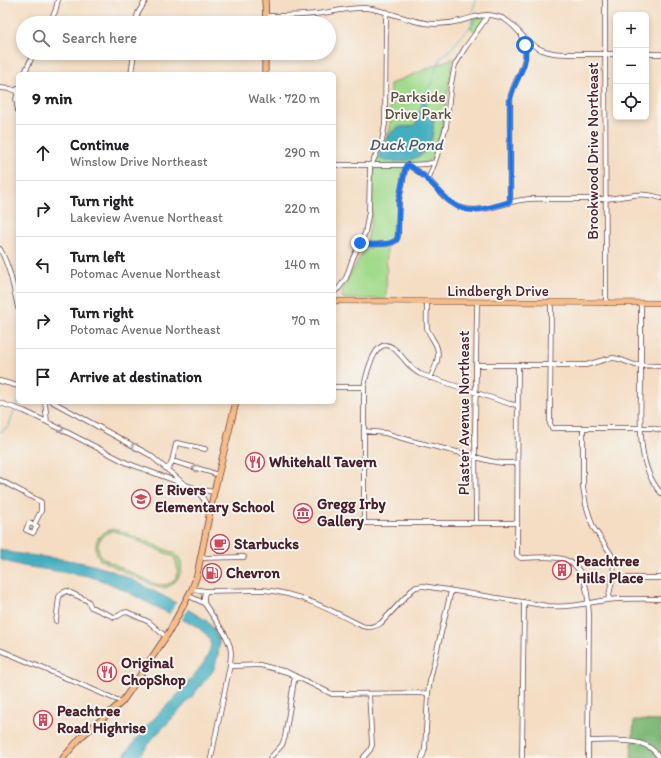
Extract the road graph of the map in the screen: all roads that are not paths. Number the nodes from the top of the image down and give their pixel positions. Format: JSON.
{"nodes":[{"id":1,"x":58,"y":0,"type":"edge"},
{"id":2,"x":146,"y":0,"type":"edge"},
{"id":3,"x":265,"y":0,"type":"edge"},
{"id":4,"x":605,"y":0,"type":"edge"},
{"id":5,"x":387,"y":12,"type":"junction"},
{"id":6,"x":487,"y":15,"type":"junction"},
{"id":7,"x":52,"y":16,"type":"edge"},
{"id":8,"x":137,"y":16,"type":"edge"},
{"id":9,"x":266,"y":16,"type":"joint"},
{"id":10,"x":520,"y":33,"type":"junction"},
{"id":11,"x":605,"y":54,"type":"junction"},
{"id":12,"x":613,"y":54,"type":"edge"},
{"id":13,"x":649,"y":54,"type":"edge"},
{"id":14,"x":661,"y":54,"type":"edge"},
{"id":15,"x":31,"y":60,"type":"edge"},
{"id":16,"x":133,"y":60,"type":"edge"},
{"id":17,"x":265,"y":60,"type":"edge"},
{"id":18,"x":25,"y":72,"type":"edge"},
{"id":19,"x":131,"y":72,"type":"edge"},
{"id":20,"x":265,"y":72,"type":"edge"},
{"id":21,"x":0,"y":88,"type":"edge"},
{"id":22,"x":16,"y":90,"type":"edge"},
{"id":23,"x":435,"y":162,"type":"junction"},
{"id":24,"x":336,"y":165,"type":"edge"},
{"id":25,"x":371,"y":165,"type":"junction"},
{"id":26,"x":407,"y":165,"type":"junction"},
{"id":27,"x":428,"y":180,"type":"junction"},
{"id":28,"x":661,"y":198,"type":"edge"},
{"id":29,"x":605,"y":199,"type":"junction"},
{"id":30,"x":510,"y":202,"type":"junction"},
{"id":31,"x":360,"y":243,"type":"junction"},
{"id":32,"x":0,"y":249,"type":"edge"},
{"id":33,"x":336,"y":290,"type":"edge"},
{"id":34,"x":16,"y":298,"type":"edge"},
{"id":35,"x":336,"y":301,"type":"edge"},
{"id":36,"x":427,"y":302,"type":"junction"},
{"id":37,"x":477,"y":303,"type":"junction"},
{"id":38,"x":551,"y":303,"type":"junction"},
{"id":39,"x":606,"y":303,"type":"junction"},
{"id":40,"x":642,"y":303,"type":"junction"},
{"id":41,"x":661,"y":303,"type":"edge"},
{"id":42,"x":476,"y":365,"type":"junction"},
{"id":43,"x":518,"y":365,"type":"junction"},
{"id":44,"x":550,"y":365,"type":"junction"},
{"id":45,"x":641,"y":366,"type":"junction"},
{"id":46,"x":661,"y":366,"type":"edge"},
{"id":47,"x":430,"y":378,"type":"junction"},
{"id":48,"x":0,"y":381,"type":"edge"},
{"id":49,"x":16,"y":385,"type":"edge"},
{"id":50,"x":336,"y":387,"type":"edge"},
{"id":51,"x":364,"y":387,"type":"junction"},
{"id":52,"x":476,"y":393,"type":"junction"},
{"id":53,"x":0,"y":403,"type":"edge"},
{"id":54,"x":45,"y":404,"type":"edge"},
{"id":55,"x":57,"y":404,"type":"edge"},
{"id":56,"x":236,"y":404,"type":"edge"},
{"id":57,"x":518,"y":405,"type":"junction"},
{"id":58,"x":47,"y":422,"type":"junction"},
{"id":59,"x":583,"y":428,"type":"junction"},
{"id":60,"x":641,"y":428,"type":"junction"},
{"id":61,"x":661,"y":430,"type":"edge"},
{"id":62,"x":364,"y":431,"type":"junction"},
{"id":63,"x":206,"y":449,"type":"dead end"},
{"id":64,"x":475,"y":457,"type":"junction"},
{"id":65,"x":172,"y":461,"type":"junction"},
{"id":66,"x":517,"y":463,"type":"junction"},
{"id":67,"x":166,"y":468,"type":"junction"},
{"id":68,"x":218,"y":475,"type":"junction"},
{"id":69,"x":0,"y":480,"type":"edge"},
{"id":70,"x":185,"y":484,"type":"junction"},
{"id":71,"x":190,"y":486,"type":"junction"},
{"id":72,"x":214,"y":492,"type":"junction"},
{"id":73,"x":661,"y":494,"type":"edge"},
{"id":74,"x":209,"y":516,"type":"junction"},
{"id":75,"x":332,"y":523,"type":"dead end"},
{"id":76,"x":364,"y":523,"type":"junction"},
{"id":77,"x":476,"y":523,"type":"junction"},
{"id":78,"x":517,"y":523,"type":"junction"},
{"id":79,"x":34,"y":525,"type":"dead end"},
{"id":80,"x":244,"y":557,"type":"dead end"},
{"id":81,"x":201,"y":558,"type":"junction"},
{"id":82,"x":622,"y":578,"type":"dead end"},
{"id":83,"x":661,"y":578,"type":"edge"},
{"id":84,"x":192,"y":589,"type":"junction"},
{"id":85,"x":206,"y":591,"type":"junction"},
{"id":86,"x":451,"y":591,"type":"junction"},
{"id":87,"x":189,"y":596,"type":"junction"},
{"id":88,"x":661,"y":599,"type":"edge"},
{"id":89,"x":608,"y":600,"type":"junction"},
{"id":90,"x":204,"y":602,"type":"junction"},
{"id":91,"x":524,"y":602,"type":"junction"},
{"id":92,"x":588,"y":603,"type":"junction"},
{"id":93,"x":56,"y":621,"type":"dead end"},
{"id":94,"x":168,"y":634,"type":"junction"},
{"id":95,"x":0,"y":650,"type":"edge"},
{"id":96,"x":230,"y":665,"type":"junction"},
{"id":97,"x":296,"y":676,"type":"junction"},
{"id":98,"x":428,"y":693,"type":"junction"},
{"id":99,"x":369,"y":694,"type":"junction"},
{"id":100,"x":122,"y":702,"type":"junction"},
{"id":101,"x":588,"y":741,"type":"junction"},
{"id":102,"x":63,"y":758,"type":"edge"},
{"id":103,"x":211,"y":758,"type":"edge"},
{"id":104,"x":270,"y":758,"type":"edge"},
{"id":105,"x":363,"y":758,"type":"edge"},
{"id":106,"x":422,"y":758,"type":"edge"},
{"id":107,"x":522,"y":758,"type":"edge"},
{"id":108,"x":588,"y":758,"type":"edge"},
{"id":109,"x":660,"y":758,"type":"edge"}],
"edges":[{"from":1,"to":7,"type":"street"},
{"from":2,"to":8,"type":"street"},
{"from":3,"to":9,"type":"highway"},
{"from":4,"to":11,"type":"street","name":"Brookwood Drive Northeast"},
{"from":5,"to":6,"type":"street"},
{"from":5,"to":9,"type":"street"},
{"from":5,"to":25,"type":"street"},
{"from":6,"to":10,"type":"street"},
{"from":6,"to":23,"type":"street"},
{"from":10,"to":11,"type":"street"},
{"from":10,"to":30,"type":"street"},
{"from":11,"to":12,"type":"street"},
{"from":11,"to":29,"type":"street","name":"Brookwood Drive Northeast"},
{"from":13,"to":14,"type":"street"},
{"from":15,"to":18,"type":"street"},
{"from":16,"to":19,"type":"street"},
{"from":17,"to":20,"type":"highway"},
{"from":21,"to":22,"type":"street"},
{"from":23,"to":26,"type":"street"},
{"from":23,"to":27,"type":"street"},
{"from":24,"to":25,"type":"street"},
{"from":25,"to":26,"type":"street"},
{"from":25,"to":31,"type":"street"},
{"from":26,"to":27,"type":"street"},
{"from":26,"to":31,"type":"street"},
{"from":27,"to":30,"type":"street"},
{"from":28,"to":29,"type":"street"},
{"from":29,"to":30,"type":"street"},
{"from":29,"to":39,"type":"street","name":"Brookwood Drive Northeast"},
{"from":31,"to":33,"type":"street"},
{"from":32,"to":34,"type":"street"},
{"from":35,"to":36,"type":"main road","name":"Lindbergh Drive"},
{"from":36,"to":37,"type":"main road","name":"Lindbergh Drive"},
{"from":36,"to":47,"type":"street"},
{"from":37,"to":38,"type":"main road","name":"Lindbergh Drive"},
{"from":37,"to":42,"type":"street","name":"Plaster Avenue Northeast"},
{"from":38,"to":39,"type":"main road","name":"Lindbergh Drive"},
{"from":38,"to":44,"type":"street"},
{"from":39,"to":40,"type":"main road","name":"Lindbergh Drive"},
{"from":40,"to":41,"type":"main road","name":"Lindbergh Drive"},
{"from":40,"to":45,"type":"street"},
{"from":42,"to":43,"type":"street"},
{"from":42,"to":52,"type":"street","name":"Plaster Avenue Northeast"},
{"from":43,"to":44,"type":"street"},
{"from":43,"to":57,"type":"street"},
{"from":44,"to":45,"type":"street"},
{"from":44,"to":59,"type":"street"},
{"from":45,"to":46,"type":"street"},
{"from":45,"to":60,"type":"street"},
{"from":47,"to":51,"type":"street"},
{"from":47,"to":52,"type":"street"},
{"from":48,"to":49,"type":"street"},
{"from":50,"to":51,"type":"street"},
{"from":51,"to":62,"type":"street"},
{"from":52,"to":57,"type":"street"},
{"from":52,"to":64,"type":"street","name":"Plaster Avenue Northeast"},
{"from":53,"to":58,"type":"street"},
{"from":54,"to":58,"type":"street"},
{"from":67,"to":55,"type":"street","one_way":true},
{"from":56,"to":68,"type":"highway"},
{"from":57,"to":66,"type":"street"},
{"from":58,"to":70,"type":"street","one_way":true},
{"from":59,"to":60,"type":"street"},
{"from":59,"to":89,"type":"street"},
{"from":60,"to":61,"type":"street"},
{"from":60,"to":73,"type":"street"},
{"from":62,"to":64,"type":"street"},
{"from":62,"to":76,"type":"street"},
{"from":63,"to":65,"type":"street"},
{"from":64,"to":66,"type":"street"},
{"from":64,"to":77,"type":"street","name":"Plaster Avenue Northeast"},
{"from":65,"to":67,"type":"street"},
{"from":68,"to":65,"type":"street","one_way":true},
{"from":66,"to":78,"type":"street"},
{"from":67,"to":70,"type":"street"},
{"from":68,"to":72,"type":"highway"},
{"from":69,"to":79,"type":"street"},
{"from":70,"to":71,"type":"street"},
{"from":71,"to":72,"type":"street"},
{"from":71,"to":74,"type":"street"},
{"from":72,"to":74,"type":"highway"},
{"from":74,"to":81,"type":"highway"},
{"from":75,"to":76,"type":"street"},
{"from":76,"to":77,"type":"street"},
{"from":77,"to":78,"type":"street"},
{"from":78,"to":92,"type":"street"},
{"from":80,"to":81,"type":"street"},
{"from":81,"to":84,"type":"highway"},
{"from":82,"to":83,"type":"street"},
{"from":84,"to":85,"type":"street"},
{"from":84,"to":87,"type":"highway"},
{"from":85,"to":86,"type":"street"},
{"from":85,"to":90,"type":"street"},
{"from":86,"to":91,"type":"street"},
{"from":86,"to":98,"type":"street"},
{"from":87,"to":90,"type":"street"},
{"from":87,"to":94,"type":"highway"},
{"from":88,"to":89,"type":"street"},
{"from":89,"to":92,"type":"street"},
{"from":90,"to":96,"type":"street"},
{"from":91,"to":92,"type":"street"},
{"from":91,"to":107,"type":"street"},
{"from":92,"to":101,"type":"street"},
{"from":93,"to":94,"type":"street"},
{"from":94,"to":100,"type":"highway"},
{"from":95,"to":100,"type":"street"},
{"from":96,"to":97,"type":"street"},
{"from":96,"to":103,"type":"street"},
{"from":97,"to":99,"type":"street"},
{"from":97,"to":104,"type":"street"},
{"from":98,"to":99,"type":"street"},
{"from":98,"to":106,"type":"street"},
{"from":99,"to":105,"type":"street"},
{"from":100,"to":102,"type":"highway"},
{"from":101,"to":108,"type":"street"},
{"from":101,"to":109,"type":"street"}]}
